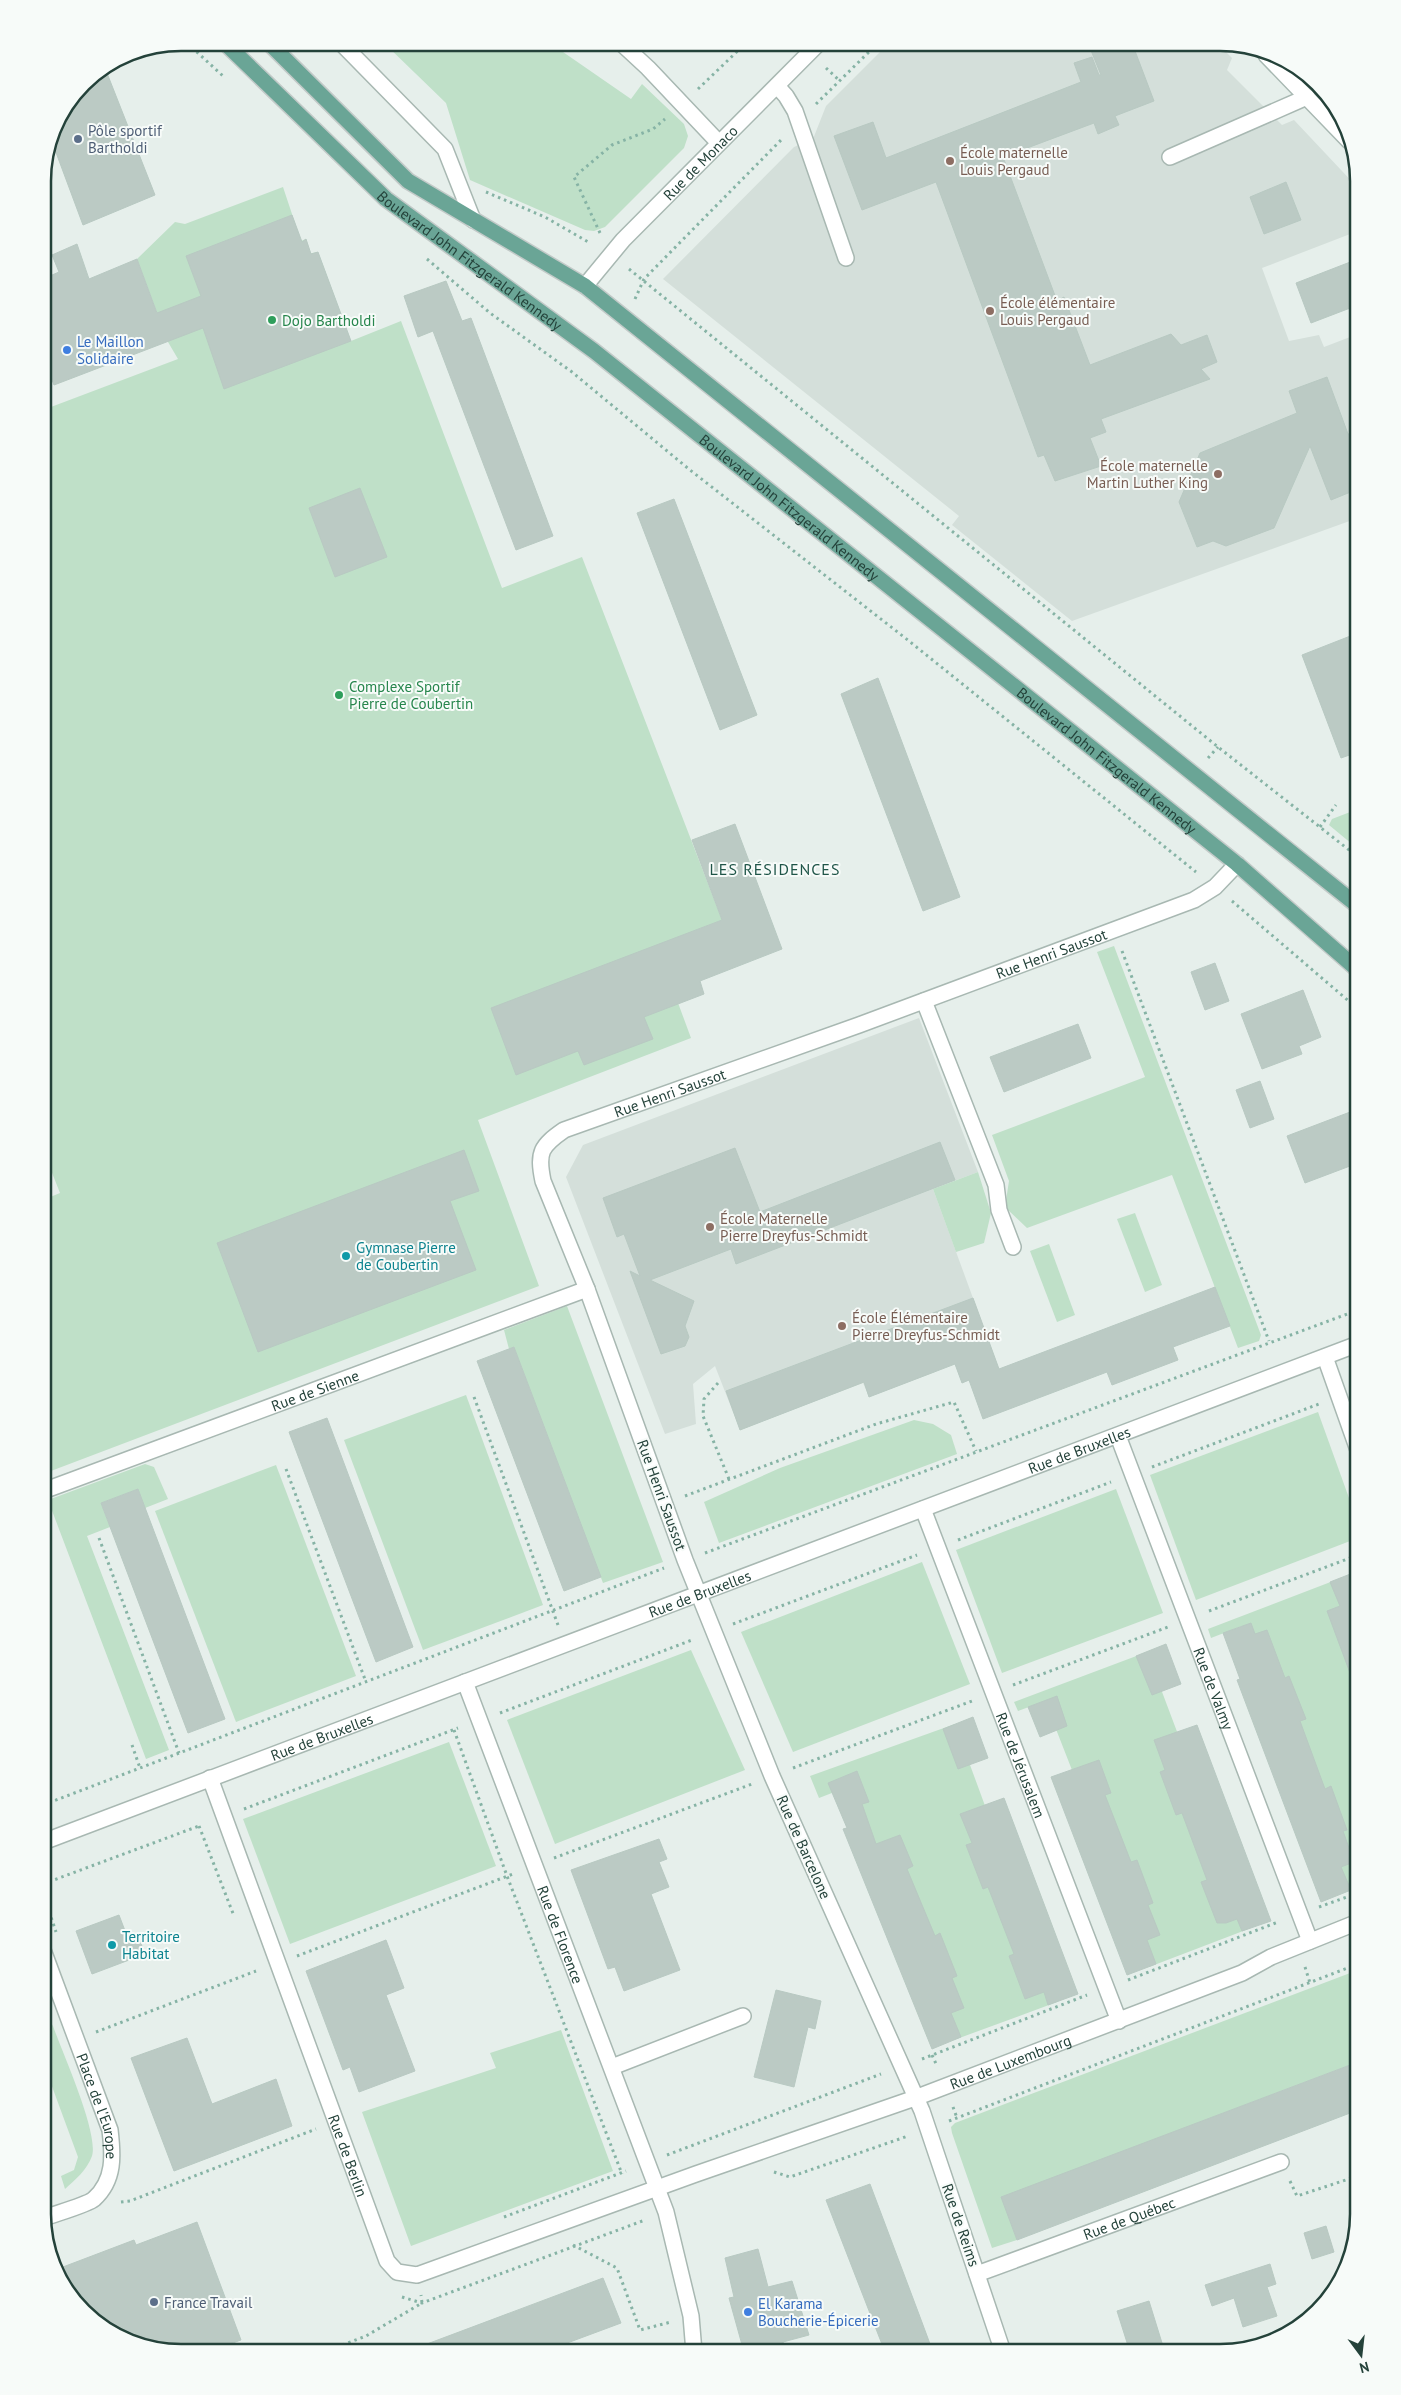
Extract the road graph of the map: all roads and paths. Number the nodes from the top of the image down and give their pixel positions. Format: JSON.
{"nodes":[{"id":1,"x":197,"y":51,"type":"edge"},
{"id":2,"x":234,"y":51,"type":"edge"},
{"id":3,"x":278,"y":51,"type":"edge"},
{"id":4,"x":321,"y":51,"type":"edge"},
{"id":5,"x":350,"y":51,"type":"edge"},
{"id":6,"x":630,"y":51,"type":"edge"},
{"id":7,"x":737,"y":52,"type":"edge"},
{"id":8,"x":810,"y":52,"type":"edge"},
{"id":9,"x":869,"y":52,"type":"edge"},
{"id":10,"x":326,"y":56,"type":"dead end"},
{"id":11,"x":1275,"y":64,"type":"edge"},
{"id":12,"x":231,"y":83,"type":"dead end"},
{"id":13,"x":776,"y":86,"type":"junction"},
{"id":14,"x":1307,"y":97,"type":"junction"},
{"id":15,"x":683,"y":104,"type":"junction"},
{"id":16,"x":799,"y":122,"type":"junction"},
{"id":17,"x":1339,"y":131,"type":"edge"},
{"id":18,"x":719,"y":143,"type":"junction"},
{"id":19,"x":1170,"y":157,"type":"dead end"},
{"id":20,"x":457,"y":180,"type":"junction"},
{"id":21,"x":474,"y":220,"type":"junction"},
{"id":22,"x":422,"y":255,"type":"dead end"},
{"id":23,"x":609,"y":255,"type":"junction"},
{"id":24,"x":846,"y":258,"type":"dead end"},
{"id":25,"x":644,"y":279,"type":"junction"},
{"id":26,"x":585,"y":286,"type":"junction"},
{"id":27,"x":626,"y":318,"type":"junction"},
{"id":28,"x":594,"y":351,"type":"junction"},
{"id":29,"x":572,"y":372,"type":"junction"},
{"id":30,"x":1336,"y":805,"type":"dead end"},
{"id":31,"x":1320,"y":827,"type":"junction"},
{"id":32,"x":1350,"y":851,"type":"edge"},
{"id":33,"x":1237,"y":864,"type":"junction"},
{"id":34,"x":1214,"y":887,"type":"junction"},
{"id":35,"x":1350,"y":900,"type":"edge"},
{"id":36,"x":1114,"y":930,"type":"junction"},
{"id":37,"x":1350,"y":963,"type":"edge"},
{"id":38,"x":924,"y":1000,"type":"junction"},
{"id":39,"x":1350,"y":1001,"type":"edge"},
{"id":40,"x":1013,"y":1247,"type":"dead end"},
{"id":41,"x":587,"y":1289,"type":"junction"},
{"id":42,"x":1269,"y":1341,"type":"dead end"},
{"id":43,"x":1350,"y":1347,"type":"edge"},
{"id":44,"x":1325,"y":1358,"type":"junction"},
{"id":45,"x":718,"y":1383,"type":"dead end"},
{"id":46,"x":474,"y":1398,"type":"dead end"},
{"id":47,"x":1350,"y":1428,"type":"edge"},
{"id":48,"x":1118,"y":1436,"type":"junction"},
{"id":49,"x":976,"y":1451,"type":"dead end"},
{"id":50,"x":286,"y":1469,"type":"dead end"},
{"id":51,"x":729,"y":1479,"type":"junction"},
{"id":52,"x":51,"y":1488,"type":"edge"},
{"id":53,"x":665,"y":1504,"type":"junction"},
{"id":54,"x":923,"y":1509,"type":"junction"},
{"id":55,"x":99,"y":1538,"type":"dead end"},
{"id":56,"x":1350,"y":1558,"type":"edge"},
{"id":57,"x":698,"y":1594,"type":"junction"},
{"id":58,"x":1188,"y":1620,"type":"junction"},
{"id":59,"x":566,"y":1644,"type":"junction"},
{"id":60,"x":366,"y":1682,"type":"dead end"},
{"id":61,"x":465,"y":1682,"type":"junction"},
{"id":62,"x":993,"y":1693,"type":"junction"},
{"id":63,"x":454,"y":1730,"type":"dead end"},
{"id":64,"x":132,"y":1745,"type":"dead end"},
{"id":65,"x":179,"y":1753,"type":"dead end"},
{"id":66,"x":140,"y":1768,"type":"dead end"},
{"id":67,"x":772,"y":1776,"type":"junction"},
{"id":68,"x":210,"y":1778,"type":"junction"},
{"id":69,"x":199,"y":1826,"type":"dead end"},
{"id":70,"x":51,"y":1839,"type":"edge"},
{"id":71,"x":535,"y":1866,"type":"junction"},
{"id":72,"x":507,"y":1876,"type":"junction"},
{"id":73,"x":58,"y":1878,"type":"dead end"},
{"id":74,"x":51,"y":1881,"type":"edge"},
{"id":75,"x":1350,"y":1895,"type":"edge"},
{"id":76,"x":1300,"y":1914,"type":"junction"},
{"id":77,"x":234,"y":1917,"type":"dead end"},
{"id":78,"x":51,"y":1919,"type":"edge"},
{"id":79,"x":1350,"y":1925,"type":"edge"},
{"id":80,"x":58,"y":1938,"type":"dead end"},
{"id":81,"x":1310,"y":1941,"type":"junction"},
{"id":82,"x":252,"y":1962,"type":"dead end"},
{"id":83,"x":277,"y":1963,"type":"junction"},
{"id":84,"x":1350,"y":1967,"type":"edge"},
{"id":85,"x":256,"y":1972,"type":"junction"},
{"id":86,"x":51,"y":1976,"type":"edge"},
{"id":87,"x":259,"y":1981,"type":"dead end"},
{"id":88,"x":1106,"y":1988,"type":"junction"},
{"id":89,"x":743,"y":2016,"type":"dead end"},
{"id":90,"x":1119,"y":2021,"type":"junction"},
{"id":91,"x":94,"y":2033,"type":"dead end"},
{"id":92,"x":901,"y":2066,"type":"junction"},
{"id":93,"x":612,"y":2067,"type":"junction"},
{"id":94,"x":915,"y":2098,"type":"junction"},
{"id":95,"x":313,"y":2120,"type":"dead end"},
{"id":96,"x":335,"y":2122,"type":"junction"},
{"id":97,"x":317,"y":2129,"type":"junction"},
{"id":98,"x":928,"y":2129,"type":"junction"},
{"id":99,"x":320,"y":2138,"type":"dead end"},
{"id":100,"x":1281,"y":2162,"type":"dead end"},
{"id":101,"x":648,"y":2163,"type":"junction"},
{"id":102,"x":766,"y":2169,"type":"dead end"},
{"id":103,"x":622,"y":2173,"type":"junction"},
{"id":104,"x":1350,"y":2179,"type":"edge"},
{"id":105,"x":657,"y":2188,"type":"junction"},
{"id":106,"x":1297,"y":2196,"type":"dead end"},
{"id":107,"x":632,"y":2197,"type":"junction"},
{"id":108,"x":94,"y":2199,"type":"junction"},
{"id":109,"x":666,"y":2212,"type":"junction"},
{"id":110,"x":51,"y":2215,"type":"edge"},
{"id":111,"x":495,"y":2220,"type":"dead end"},
{"id":112,"x":641,"y":2221,"type":"junction"},
{"id":113,"x":573,"y":2245,"type":"junction"},
{"id":114,"x":978,"y":2274,"type":"junction"},
{"id":115,"x":417,"y":2275,"type":"junction"},
{"id":116,"x":399,"y":2295,"type":"dead end"},
{"id":117,"x":422,"y":2303,"type":"junction"},
{"id":118,"x":690,"y":2316,"type":"junction"},
{"id":119,"x":347,"y":2343,"type":"edge"},
{"id":120,"x":693,"y":2343,"type":"edge"},
{"id":121,"x":1001,"y":2344,"type":"edge"}],
"edges":[{"from":1,"to":12,"type":"path"},
{"from":2,"to":28,"type":"main road","name":"Boulevard John Fitzgerald Kennedy"},
{"from":3,"to":21,"type":"main road","name":"Boulevard John Fitzgerald Kennedy"},
{"from":4,"to":10,"type":"path"},
{"from":5,"to":20,"type":"street"},
{"from":6,"to":15,"type":"street"},
{"from":7,"to":15,"type":"path"},
{"from":8,"to":13,"type":"street","name":"Rue de Monaco"},
{"from":9,"to":16,"type":"path"},
{"from":11,"to":14,"type":"street"},
{"from":13,"to":16,"type":"street"},
{"from":13,"to":18,"type":"street","name":"Rue de Monaco"},
{"from":14,"to":17,"type":"street"},
{"from":14,"to":19,"type":"street"},
{"from":15,"to":18,"type":"street"},
{"from":15,"to":23,"type":"path"},
{"from":16,"to":24,"type":"street"},
{"from":16,"to":25,"type":"path"},
{"from":18,"to":23,"type":"street","name":"Rue de Monaco"},
{"from":20,"to":21,"type":"street"},
{"from":20,"to":23,"type":"path"},
{"from":21,"to":26,"type":"main road","name":"Boulevard John Fitzgerald Kennedy"},
{"from":22,"to":29,"type":"path"},
{"from":23,"to":25,"type":"path"},
{"from":23,"to":26,"type":"street","name":"Rue de Monaco"},
{"from":25,"to":27,"type":"path"},
{"from":25,"to":31,"type":"path"},
{"from":26,"to":27,"type":"main road","name":"Boulevard John Fitzgerald Kennedy"},
{"from":27,"to":35,"type":"main road","name":"Boulevard John Fitzgerald Kennedy"},
{"from":28,"to":29,"type":"path"},
{"from":28,"to":33,"type":"main road","name":"Boulevard John Fitzgerald Kennedy"},
{"from":29,"to":34,"type":"path"},
{"from":30,"to":31,"type":"path"},
{"from":31,"to":32,"type":"path"},
{"from":33,"to":34,"type":"street","name":"Rue Henri Saussot"},
{"from":33,"to":37,"type":"main road","name":"Boulevard John Fitzgerald Kennedy"},
{"from":34,"to":36,"type":"street","name":"Rue Henri Saussot"},
{"from":34,"to":39,"type":"path"},
{"from":36,"to":38,"type":"street","name":"Rue Henri Saussot"},
{"from":36,"to":42,"type":"path"},
{"from":38,"to":40,"type":"street"},
{"from":38,"to":41,"type":"street","name":"Rue Henri Saussot"},
{"from":41,"to":52,"type":"street","name":"Rue de Sienne"},
{"from":41,"to":53,"type":"street","name":"Rue Henri Saussot"},
{"from":43,"to":44,"type":"street","name":"Rue de Bruxelles"},
{"from":44,"to":47,"type":"street"},
{"from":44,"to":48,"type":"street","name":"Rue de Bruxelles"},
{"from":45,"to":51,"type":"path"},
{"from":46,"to":59,"type":"path"},
{"from":48,"to":54,"type":"street","name":"Rue de Bruxelles"},
{"from":48,"to":58,"type":"street","name":"Rue de Valmy"},
{"from":49,"to":51,"type":"path"},
{"from":50,"to":60,"type":"path"},
{"from":51,"to":53,"type":"path"},
{"from":53,"to":57,"type":"street","name":"Rue Henri Saussot"},
{"from":54,"to":57,"type":"street","name":"Rue de Bruxelles"},
{"from":54,"to":62,"type":"street","name":"Rue de Jérusalem"},
{"from":55,"to":65,"type":"path"},
{"from":56,"to":58,"type":"path"},
{"from":57,"to":59,"type":"street","name":"Rue de Bruxelles"},
{"from":57,"to":67,"type":"street","name":"Rue de Barcelone"},
{"from":58,"to":62,"type":"path"},
{"from":58,"to":76,"type":"street","name":"Rue de Valmy"},
{"from":59,"to":61,"type":"street","name":"Rue de Bruxelles"},
{"from":61,"to":68,"type":"street","name":"Rue de Bruxelles"},
{"from":61,"to":71,"type":"street","name":"Rue de Florence"},
{"from":62,"to":67,"type":"path"},
{"from":62,"to":88,"type":"street","name":"Rue de Jérusalem"},
{"from":63,"to":72,"type":"path"},
{"from":64,"to":66,"type":"path"},
{"from":67,"to":71,"type":"path"},
{"from":67,"to":92,"type":"street","name":"Rue de Barcelone"},
{"from":68,"to":70,"type":"street","name":"Rue de Bruxelles"},
{"from":68,"to":83,"type":"street","name":"Rue de Berlin"},
{"from":69,"to":77,"type":"path"},
{"from":71,"to":72,"type":"path"},
{"from":71,"to":93,"type":"street","name":"Rue de Florence"},
{"from":72,"to":83,"type":"path"},
{"from":72,"to":103,"type":"path"},
{"from":73,"to":74,"type":"path"},
{"from":75,"to":76,"type":"path"},
{"from":76,"to":81,"type":"street","name":"Rue de Valmy"},
{"from":76,"to":88,"type":"path"},
{"from":78,"to":80,"type":"path"},
{"from":79,"to":81,"type":"street","name":"Rue de Luxembourg"},
{"from":81,"to":90,"type":"street","name":"Rue de Luxembourg"},
{"from":82,"to":85,"type":"path"},
{"from":83,"to":85,"type":"path"},
{"from":83,"to":96,"type":"street","name":"Rue de Berlin"},
{"from":84,"to":98,"type":"path"},
{"from":85,"to":87,"type":"path"},
{"from":85,"to":91,"type":"path"},
{"from":86,"to":108,"type":"street","name":"Place de l'Europe"},
{"from":88,"to":90,"type":"street","name":"Rue de Jérusalem"},
{"from":88,"to":92,"type":"path"},
{"from":89,"to":93,"type":"street"},
{"from":90,"to":94,"type":"street","name":"Rue de Luxembourg"},
{"from":92,"to":94,"type":"street","name":"Rue de Barcelone"},
{"from":92,"to":101,"type":"path"},
{"from":93,"to":101,"type":"street","name":"Rue de Florence"},
{"from":94,"to":98,"type":"street","name":"Rue de Reims"},
{"from":94,"to":105,"type":"street","name":"Rue de Luxembourg"},
{"from":95,"to":97,"type":"path"},
{"from":96,"to":97,"type":"path"},
{"from":96,"to":115,"type":"street","name":"Rue de Berlin"},
{"from":97,"to":99,"type":"path"},
{"from":97,"to":108,"type":"path"},
{"from":98,"to":102,"type":"path"},
{"from":98,"to":114,"type":"street","name":"Rue de Reims"},
{"from":100,"to":114,"type":"street","name":"Rue de Québec"},
{"from":101,"to":103,"type":"path"},
{"from":101,"to":105,"type":"street","name":"Rue de Florence"},
{"from":103,"to":107,"type":"path"},
{"from":103,"to":111,"type":"path"},
{"from":104,"to":106,"type":"path"},
{"from":105,"to":107,"type":"street"},
{"from":105,"to":109,"type":"street","name":"Rue de Florence"},
{"from":107,"to":112,"type":"path"},
{"from":107,"to":115,"type":"street"},
{"from":108,"to":110,"type":"street"},
{"from":109,"to":112,"type":"path"},
{"from":109,"to":118,"type":"street","name":"Rue de Florence"},
{"from":112,"to":113,"type":"path"},
{"from":113,"to":117,"type":"path"},
{"from":113,"to":118,"type":"path"},
{"from":114,"to":121,"type":"street","name":"Rue de Reims"},
{"from":115,"to":117,"type":"path"},
{"from":116,"to":117,"type":"path"},
{"from":117,"to":119,"type":"path"},
{"from":118,"to":120,"type":"street","name":"Rue de Florence"}]}
